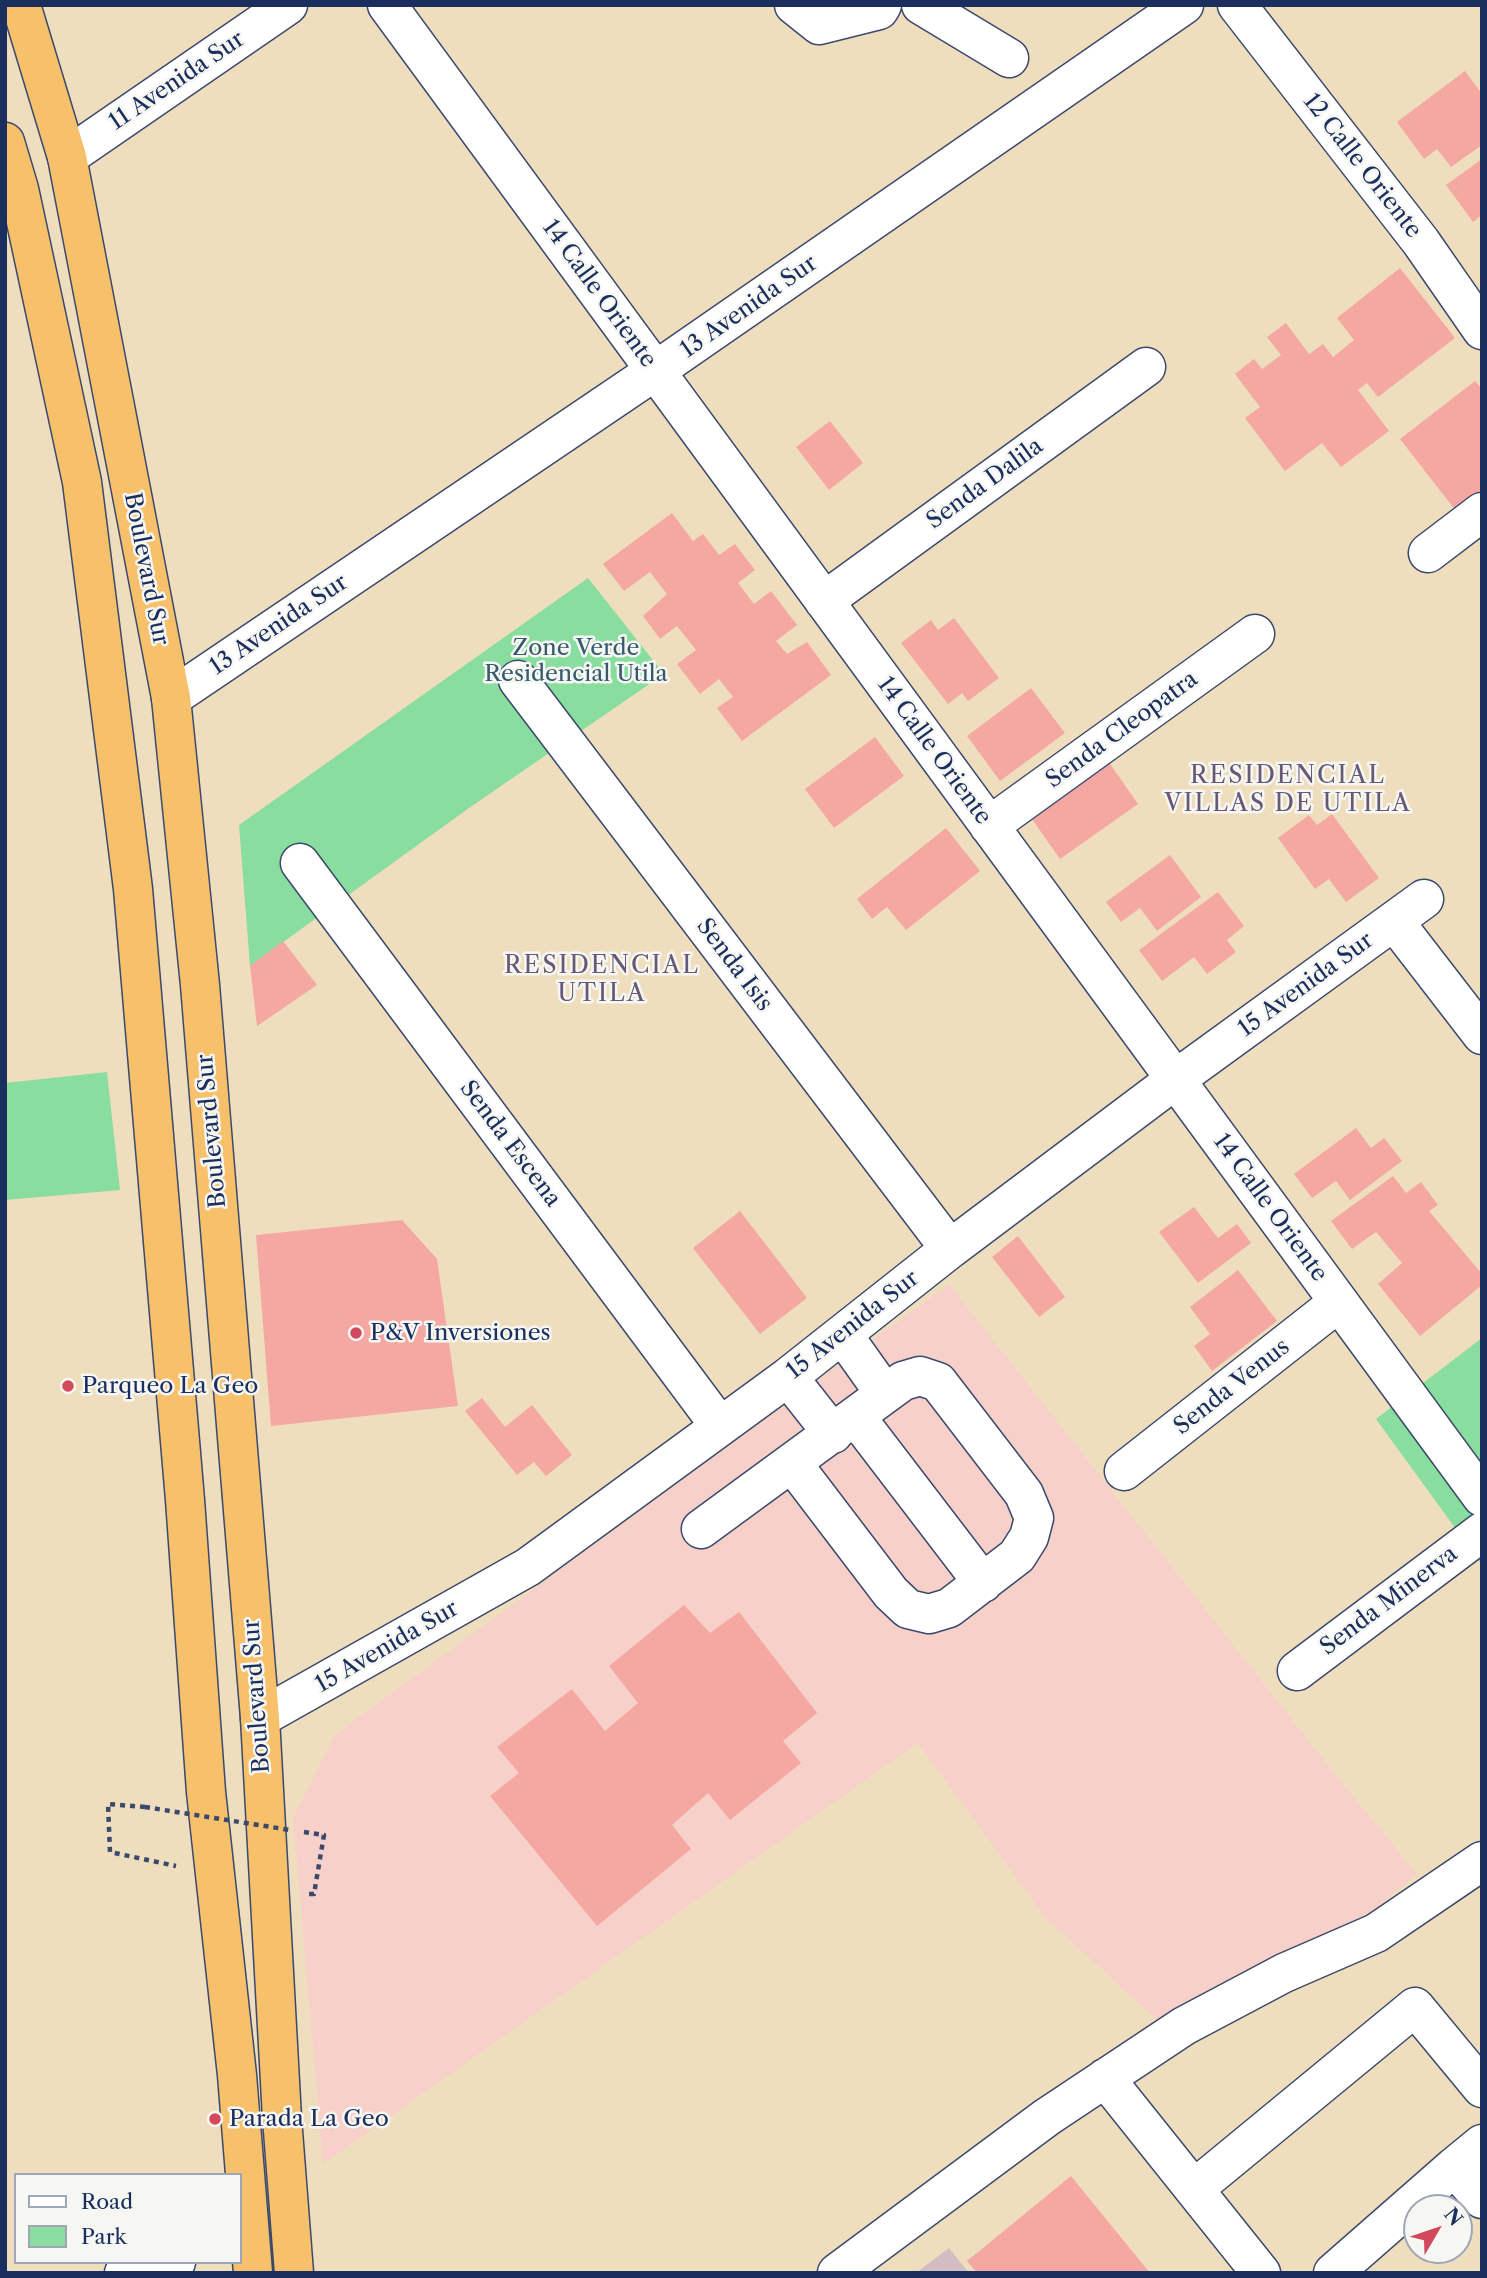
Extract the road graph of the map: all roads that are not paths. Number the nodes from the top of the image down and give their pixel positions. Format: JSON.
{"nodes":[{"id":1,"x":21,"y":5,"type":"edge"},
{"id":2,"x":288,"y":5,"type":"edge"},
{"id":3,"x":387,"y":5,"type":"edge"},
{"id":4,"x":794,"y":5,"type":"edge"},
{"id":5,"x":882,"y":5,"type":"edge"},
{"id":6,"x":920,"y":5,"type":"edge"},
{"id":7,"x":1184,"y":5,"type":"edge"},
{"id":8,"x":1237,"y":5,"type":"edge"},
{"id":9,"x":1009,"y":58,"type":"dead end"},
{"id":10,"x":5,"y":142,"type":"edge"},
{"id":11,"x":66,"y":157,"type":"junction"},
{"id":12,"x":1482,"y":330,"type":"edge"},
{"id":13,"x":1146,"y":367,"type":"dead end"},
{"id":14,"x":655,"y":372,"type":"junction"},
{"id":15,"x":1482,"y":512,"type":"edge"},
{"id":16,"x":1428,"y":553,"type":"dead end"},
{"id":17,"x":824,"y":601,"type":"junction"},
{"id":18,"x":1255,"y":634,"type":"dead end"},
{"id":19,"x":518,"y":680,"type":"dead end"},
{"id":20,"x":171,"y":698,"type":"junction"},
{"id":21,"x":989,"y":826,"type":"junction"},
{"id":22,"x":300,"y":863,"type":"dead end"},
{"id":23,"x":1424,"y":899,"type":"dead end"},
{"id":24,"x":1394,"y":921,"type":"junction"},
{"id":25,"x":1482,"y":1035,"type":"edge"},
{"id":26,"x":1176,"y":1079,"type":"junction"},
{"id":27,"x":950,"y":1249,"type":"junction"},
{"id":28,"x":1339,"y":1302,"type":"junction"},
{"id":29,"x":843,"y":1335,"type":"junction"},
{"id":30,"x":788,"y":1377,"type":"junction"},
{"id":31,"x":886,"y":1394,"type":"junction"},
{"id":32,"x":719,"y":1425,"type":"junction"},
{"id":33,"x":844,"y":1426,"type":"junction"},
{"id":34,"x":792,"y":1463,"type":"junction"},
{"id":35,"x":1124,"y":1471,"type":"dead end"},
{"id":36,"x":1482,"y":1497,"type":"edge"},
{"id":37,"x":701,"y":1529,"type":"dead end"},
{"id":38,"x":1482,"y":1532,"type":"edge"},
{"id":39,"x":983,"y":1583,"type":"junction"},
{"id":40,"x":1297,"y":1671,"type":"dead end"},
{"id":41,"x":260,"y":1718,"type":"junction"},
{"id":42,"x":1482,"y":1861,"type":"edge"},
{"id":43,"x":1105,"y":2078,"type":"junction"},
{"id":44,"x":1482,"y":2088,"type":"edge"},
{"id":45,"x":1468,"y":2155,"type":"edge"},
{"id":46,"x":1194,"y":2189,"type":"junction"},
{"id":47,"x":1482,"y":2199,"type":"edge"},
{"id":48,"x":248,"y":2256,"type":"edge"},
{"id":49,"x":167,"y":2264,"type":"edge"},
{"id":50,"x":124,"y":2273,"type":"edge"},
{"id":51,"x":294,"y":2273,"type":"edge"},
{"id":52,"x":837,"y":2273,"type":"edge"},
{"id":53,"x":1261,"y":2273,"type":"edge"},
{"id":54,"x":1333,"y":2273,"type":"edge"}],
"edges":[{"from":1,"to":11,"type":"highway","name":"Boulevard Sur"},
{"from":2,"to":11,"type":"street","name":"11 Avenida Sur"},
{"from":3,"to":14,"type":"street","name":"14 Calle Oriente"},
{"from":4,"to":5,"type":"street"},
{"from":6,"to":9,"type":"street"},
{"from":7,"to":14,"type":"street","name":"13 Avenida Sur"},
{"from":8,"to":12,"type":"street","name":"12 Calle Oriente"},
{"from":10,"to":48,"type":"highway","name":"Boulevard Sur"},
{"from":11,"to":20,"type":"highway","name":"Boulevard Sur"},
{"from":13,"to":17,"type":"street","name":"Senda Dalila"},
{"from":14,"to":17,"type":"street","name":"14 Calle Oriente"},
{"from":14,"to":20,"type":"street","name":"13 Avenida Sur"},
{"from":15,"to":16,"type":"street"},
{"from":17,"to":21,"type":"street","name":"14 Calle Oriente"},
{"from":18,"to":21,"type":"street","name":"Senda Cleopatra"},
{"from":19,"to":27,"type":"street","name":"Senda Isis"},
{"from":20,"to":41,"type":"highway","name":"Boulevard Sur"},
{"from":21,"to":26,"type":"street","name":"14 Calle Oriente"},
{"from":22,"to":32,"type":"street","name":"Senda Escena"},
{"from":23,"to":24,"type":"street","name":"15 Avenida Sur"},
{"from":24,"to":25,"type":"street"},
{"from":24,"to":26,"type":"street","name":"15 Avenida Sur"},
{"from":26,"to":27,"type":"street","name":"15 Avenida Sur"},
{"from":26,"to":28,"type":"street","name":"14 Calle Oriente"},
{"from":27,"to":29,"type":"street","name":"15 Avenida Sur"},
{"from":28,"to":35,"type":"street","name":"Senda Venus"},
{"from":28,"to":36,"type":"street","name":"14 Calle Oriente"},
{"from":29,"to":30,"type":"street","name":"15 Avenida Sur"},
{"from":29,"to":31,"type":"street"},
{"from":30,"to":32,"type":"street","name":"15 Avenida Sur"},
{"from":30,"to":33,"type":"street"},
{"from":31,"to":33,"type":"street"},
{"from":31,"to":39,"type":"street"},
{"from":32,"to":41,"type":"street","name":"15 Avenida Sur"},
{"from":33,"to":34,"type":"street"},
{"from":33,"to":39,"type":"street"},
{"from":34,"to":37,"type":"street"},
{"from":34,"to":39,"type":"street"},
{"from":38,"to":40,"type":"street","name":"Senda Minerva"},
{"from":41,"to":51,"type":"highway","name":"Boulevard Sur"},
{"from":42,"to":43,"type":"street"},
{"from":43,"to":46,"type":"street"},
{"from":43,"to":52,"type":"street"},
{"from":44,"to":46,"type":"street"},
{"from":45,"to":47,"type":"street"},
{"from":45,"to":54,"type":"street"},
{"from":46,"to":53,"type":"street"},
{"from":49,"to":50,"type":"street"}]}
